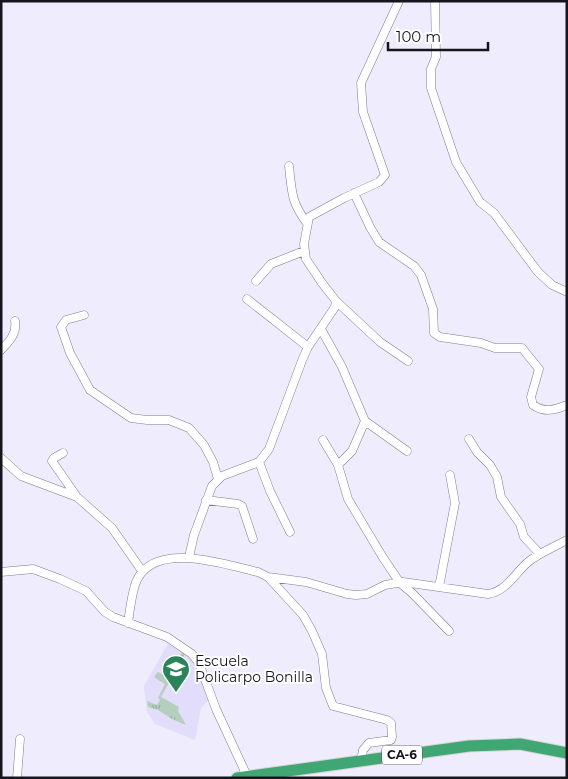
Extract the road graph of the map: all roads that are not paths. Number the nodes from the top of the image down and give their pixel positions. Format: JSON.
{"nodes":[{"id":1,"x":399,"y":1,"type":"edge"},
{"id":2,"x":435,"y":1,"type":"edge"},
{"id":3,"x":289,"y":166,"type":"dead end"},
{"id":4,"x":354,"y":193,"type":"junction"},
{"id":5,"x":308,"y":223,"type":"junction"},
{"id":6,"x":304,"y":252,"type":"junction"},
{"id":7,"x":256,"y":281,"type":"dead end"},
{"id":8,"x":567,"y":292,"type":"edge"},
{"id":9,"x":247,"y":299,"type":"dead end"},
{"id":10,"x":336,"y":301,"type":"junction"},
{"id":11,"x":84,"y":314,"type":"dead end"},
{"id":12,"x":15,"y":320,"type":"dead end"},
{"id":13,"x":321,"y":330,"type":"junction"},
{"id":14,"x":308,"y":347,"type":"junction"},
{"id":15,"x":1,"y":350,"type":"edge"},
{"id":16,"x":408,"y":361,"type":"dead end"},
{"id":17,"x":567,"y":406,"type":"edge"},
{"id":18,"x":365,"y":420,"type":"junction"},
{"id":19,"x":469,"y":439,"type":"dead end"},
{"id":20,"x":323,"y":440,"type":"dead end"},
{"id":21,"x":407,"y":451,"type":"dead end"},
{"id":22,"x":63,"y":453,"type":"dead end"},
{"id":23,"x":1,"y":458,"type":"edge"},
{"id":24,"x":259,"y":462,"type":"junction"},
{"id":25,"x":338,"y":465,"type":"junction"},
{"id":26,"x":450,"y":475,"type":"dead end"},
{"id":27,"x":218,"y":479,"type":"junction"},
{"id":28,"x":77,"y":497,"type":"junction"},
{"id":29,"x":206,"y":500,"type":"junction"},
{"id":30,"x":290,"y":532,"type":"dead end"},
{"id":31,"x":253,"y":539,"type":"dead end"},
{"id":32,"x":567,"y":540,"type":"edge"},
{"id":33,"x":540,"y":554,"type":"junction"},
{"id":34,"x":189,"y":557,"type":"junction"},
{"id":35,"x":142,"y":571,"type":"junction"},
{"id":36,"x":1,"y":572,"type":"edge"},
{"id":37,"x":268,"y":577,"type":"junction"},
{"id":38,"x":400,"y":583,"type":"junction"},
{"id":39,"x":439,"y":587,"type":"junction"},
{"id":40,"x":128,"y":623,"type":"junction"},
{"id":41,"x":449,"y":631,"type":"dead end"},
{"id":42,"x":20,"y":739,"type":"dead end"},
{"id":43,"x":567,"y":753,"type":"edge"},
{"id":44,"x":361,"y":760,"type":"junction"},
{"id":45,"x":268,"y":775,"type":"edge"},
{"id":46,"x":242,"y":777,"type":"edge"},
{"id":47,"x":17,"y":778,"type":"edge"}],
"edges":[{"from":1,"to":4,"type":"street"},
{"from":2,"to":8,"type":"street"},
{"from":3,"to":5,"type":"street"},
{"from":4,"to":5,"type":"street"},
{"from":4,"to":17,"type":"street"},
{"from":5,"to":6,"type":"street"},
{"from":6,"to":7,"type":"street"},
{"from":6,"to":10,"type":"street"},
{"from":9,"to":14,"type":"street"},
{"from":10,"to":13,"type":"street"},
{"from":10,"to":16,"type":"street"},
{"from":11,"to":27,"type":"street"},
{"from":12,"to":15,"type":"street"},
{"from":13,"to":14,"type":"street"},
{"from":13,"to":18,"type":"street"},
{"from":14,"to":24,"type":"street"},
{"from":18,"to":21,"type":"street"},
{"from":18,"to":25,"type":"street"},
{"from":19,"to":33,"type":"street"},
{"from":20,"to":25,"type":"street"},
{"from":22,"to":28,"type":"street"},
{"from":23,"to":28,"type":"street"},
{"from":24,"to":27,"type":"street"},
{"from":24,"to":30,"type":"street"},
{"from":25,"to":38,"type":"street"},
{"from":26,"to":39,"type":"street"},
{"from":27,"to":29,"type":"street"},
{"from":28,"to":35,"type":"street"},
{"from":29,"to":31,"type":"street"},
{"from":29,"to":34,"type":"street"},
{"from":32,"to":33,"type":"street"},
{"from":33,"to":39,"type":"street"},
{"from":34,"to":35,"type":"street"},
{"from":34,"to":37,"type":"street"},
{"from":35,"to":40,"type":"street"},
{"from":36,"to":40,"type":"street"},
{"from":37,"to":38,"type":"street"},
{"from":37,"to":44,"type":"street"},
{"from":38,"to":39,"type":"street"},
{"from":38,"to":41,"type":"street"},
{"from":40,"to":46,"type":"street"},
{"from":42,"to":47,"type":"street"},
{"from":43,"to":44,"type":"highway","number":"CA-6"},
{"from":44,"to":45,"type":"highway","number":"CA-6"},
{"from":45,"to":46,"type":"highway","number":"CA-6"}]}
